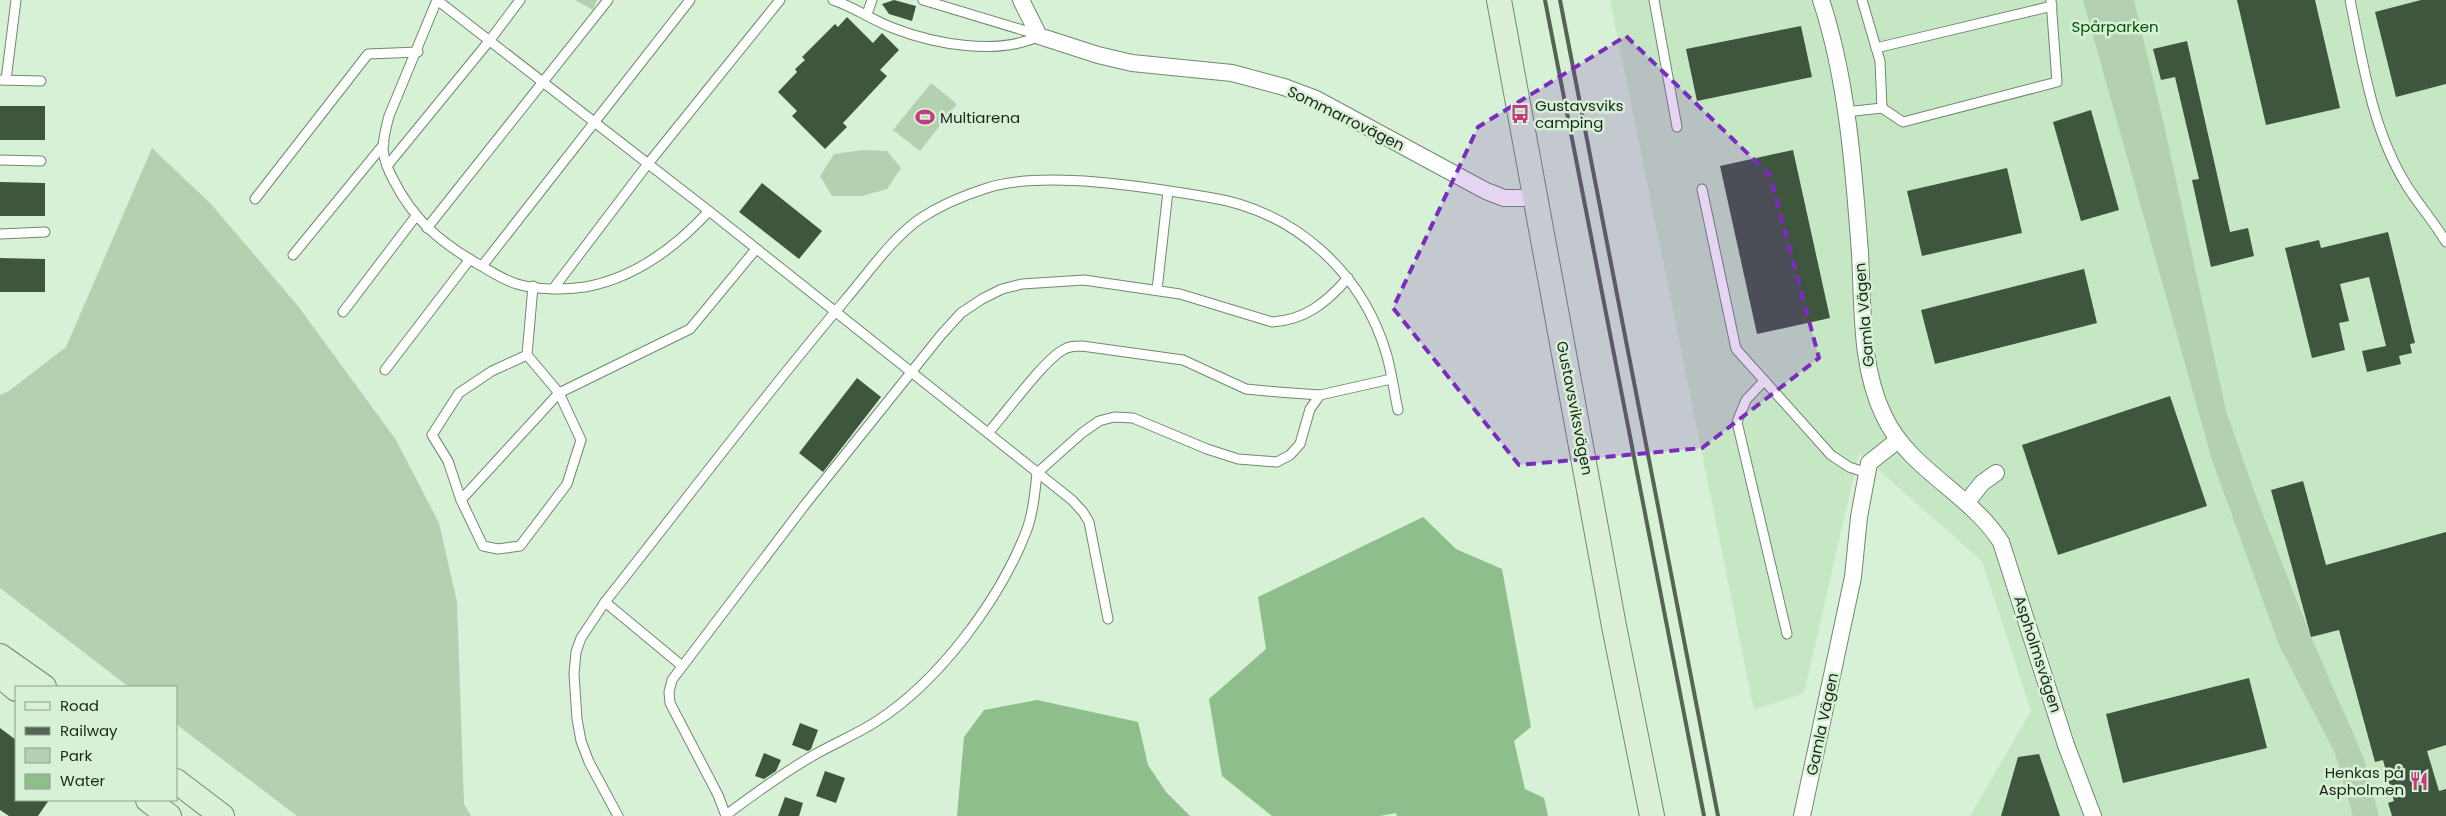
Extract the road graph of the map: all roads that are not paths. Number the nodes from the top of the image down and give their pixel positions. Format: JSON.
{"nodes":[{"id":1,"x":16,"y":0,"type":"edge"},
{"id":2,"x":437,"y":0,"type":"edge"},
{"id":3,"x":520,"y":0,"type":"edge"},
{"id":4,"x":608,"y":0,"type":"edge"},
{"id":5,"x":690,"y":0,"type":"edge"},
{"id":6,"x":780,"y":0,"type":"edge"},
{"id":7,"x":833,"y":0,"type":"edge"},
{"id":8,"x":872,"y":0,"type":"edge"},
{"id":9,"x":923,"y":0,"type":"edge"},
{"id":10,"x":1021,"y":0,"type":"edge"},
{"id":11,"x":1499,"y":0,"type":"edge"},
{"id":12,"x":1654,"y":0,"type":"edge"},
{"id":13,"x":1821,"y":0,"type":"edge"},
{"id":14,"x":1862,"y":0,"type":"edge"},
{"id":15,"x":2350,"y":0,"type":"edge"},
{"id":16,"x":2051,"y":3,"type":"edge"},
{"id":17,"x":867,"y":14,"type":"junction"},
{"id":18,"x":1039,"y":36,"type":"junction"},
{"id":19,"x":490,"y":40,"type":"junction"},
{"id":20,"x":1876,"y":48,"type":"junction"},
{"id":21,"x":418,"y":52,"type":"junction"},
{"id":22,"x":3,"y":80,"type":"edge"},
{"id":23,"x":41,"y":81,"type":"dead end"},
{"id":24,"x":542,"y":82,"type":"junction"},
{"id":25,"x":1882,"y":108,"type":"junction"},
{"id":26,"x":1845,"y":112,"type":"junction"},
{"id":27,"x":595,"y":124,"type":"junction"},
{"id":28,"x":1677,"y":127,"type":"dead end"},
{"id":29,"x":384,"y":144,"type":"junction"},
{"id":30,"x":0,"y":160,"type":"edge"},
{"id":31,"x":41,"y":161,"type":"dead end"},
{"id":32,"x":647,"y":165,"type":"junction"},
{"id":33,"x":387,"y":166,"type":"junction"},
{"id":34,"x":1702,"y":189,"type":"dead end"},
{"id":35,"x":1168,"y":191,"type":"junction"},
{"id":36,"x":1537,"y":198,"type":"junction"},
{"id":37,"x":255,"y":199,"type":"dead end"},
{"id":38,"x":709,"y":211,"type":"junction"},
{"id":39,"x":416,"y":216,"type":"junction"},
{"id":40,"x":427,"y":228,"type":"junction"},
{"id":41,"x":45,"y":232,"type":"dead end"},
{"id":42,"x":0,"y":234,"type":"edge"},
{"id":43,"x":2446,"y":242,"type":"edge"},
{"id":44,"x":756,"y":249,"type":"junction"},
{"id":45,"x":293,"y":255,"type":"dead end"},
{"id":46,"x":470,"y":259,"type":"junction"},
{"id":47,"x":482,"y":266,"type":"junction"},
{"id":48,"x":1348,"y":278,"type":"junction"},
{"id":49,"x":533,"y":286,"type":"junction"},
{"id":50,"x":553,"y":289,"type":"junction"},
{"id":51,"x":1157,"y":290,"type":"junction"},
{"id":52,"x":834,"y":311,"type":"junction"},
{"id":53,"x":343,"y":312,"type":"dead end"},
{"id":54,"x":527,"y":356,"type":"junction"},
{"id":55,"x":385,"y":370,"type":"dead end"},
{"id":56,"x":911,"y":372,"type":"junction"},
{"id":57,"x":1392,"y":379,"type":"junction"},
{"id":58,"x":1764,"y":381,"type":"junction"},
{"id":59,"x":559,"y":393,"type":"junction"},
{"id":60,"x":1320,"y":395,"type":"junction"},
{"id":61,"x":1398,"y":410,"type":"dead end"},
{"id":62,"x":988,"y":434,"type":"junction"},
{"id":63,"x":1898,"y":440,"type":"junction"},
{"id":64,"x":1037,"y":473,"type":"junction"},
{"id":65,"x":1867,"y":473,"type":"junction"},
{"id":66,"x":1996,"y":473,"type":"dead end"},
{"id":67,"x":461,"y":500,"type":"junction"},
{"id":68,"x":1967,"y":502,"type":"junction"},
{"id":69,"x":605,"y":602,"type":"junction"},
{"id":70,"x":1108,"y":619,"type":"dead end"},
{"id":71,"x":1787,"y":634,"type":"dead end"},
{"id":72,"x":0,"y":656,"type":"edge"},
{"id":73,"x":681,"y":665,"type":"junction"},
{"id":74,"x":0,"y":675,"type":"edge"},
{"id":75,"x":43,"y":686,"type":"edge"},
{"id":76,"x":15,"y":688,"type":"edge"},
{"id":77,"x":169,"y":801,"type":"edge"},
{"id":78,"x":215,"y":814,"type":"edge"},
{"id":79,"x":618,"y":816,"type":"edge"},
{"id":80,"x":727,"y":816,"type":"edge"},
{"id":81,"x":1652,"y":816,"type":"edge"},
{"id":82,"x":1802,"y":816,"type":"edge"},
{"id":83,"x":2093,"y":816,"type":"edge"}],
"edges":[{"from":1,"to":22,"type":"lane"},
{"from":2,"to":19,"type":"lane"},
{"from":2,"to":21,"type":"lane"},
{"from":3,"to":19,"type":"lane"},
{"from":4,"to":24,"type":"lane"},
{"from":5,"to":27,"type":"lane"},
{"from":6,"to":32,"type":"lane"},
{"from":7,"to":17,"type":"lane"},
{"from":8,"to":17,"type":"lane"},
{"from":9,"to":18,"type":"lane"},
{"from":10,"to":18,"type":"street"},
{"from":11,"to":36,"type":"street","name":"Gustavsviksvägen"},
{"from":12,"to":28,"type":"lane"},
{"from":13,"to":26,"type":"street","name":"Gamla Vägen"},
{"from":14,"to":20,"type":"lane"},
{"from":15,"to":43,"type":"lane"},
{"from":16,"to":20,"type":"lane"},
{"from":16,"to":25,"type":"lane"},
{"from":17,"to":18,"type":"lane"},
{"from":18,"to":36,"type":"street","name":"Sommarrovägen"},
{"from":19,"to":24,"type":"lane"},
{"from":19,"to":33,"type":"lane"},
{"from":20,"to":25,"type":"lane"},
{"from":21,"to":29,"type":"lane"},
{"from":21,"to":37,"type":"lane"},
{"from":22,"to":23,"type":"lane"},
{"from":24,"to":27,"type":"lane"},
{"from":24,"to":40,"type":"lane"},
{"from":25,"to":26,"type":"lane"},
{"from":26,"to":63,"type":"street","name":"Gamla Vägen"},
{"from":27,"to":32,"type":"lane"},
{"from":27,"to":47,"type":"lane"},
{"from":29,"to":33,"type":"lane"},
{"from":29,"to":45,"type":"lane"},
{"from":30,"to":31,"type":"lane"},
{"from":32,"to":38,"type":"lane"},
{"from":32,"to":50,"type":"lane"},
{"from":33,"to":39,"type":"lane"},
{"from":34,"to":58,"type":"lane"},
{"from":35,"to":48,"type":"lane"},
{"from":35,"to":51,"type":"lane"},
{"from":35,"to":52,"type":"lane"},
{"from":36,"to":81,"type":"street","name":"Gustavsviksvägen"},
{"from":38,"to":44,"type":"lane"},
{"from":38,"to":50,"type":"lane"},
{"from":39,"to":40,"type":"lane"},
{"from":39,"to":53,"type":"lane"},
{"from":40,"to":46,"type":"lane"},
{"from":41,"to":42,"type":"lane"},
{"from":44,"to":52,"type":"lane"},
{"from":44,"to":59,"type":"lane"},
{"from":46,"to":47,"type":"lane"},
{"from":46,"to":55,"type":"lane"},
{"from":47,"to":49,"type":"lane"},
{"from":48,"to":51,"type":"lane"},
{"from":48,"to":57,"type":"lane"},
{"from":49,"to":50,"type":"lane"},
{"from":49,"to":54,"type":"lane"},
{"from":51,"to":56,"type":"lane"},
{"from":52,"to":56,"type":"lane"},
{"from":52,"to":69,"type":"lane"},
{"from":54,"to":59,"type":"lane"},
{"from":54,"to":67,"type":"lane"},
{"from":56,"to":62,"type":"lane"},
{"from":56,"to":73,"type":"lane"},
{"from":57,"to":60,"type":"lane"},
{"from":57,"to":61,"type":"lane"},
{"from":58,"to":65,"type":"lane"},
{"from":58,"to":71,"type":"lane"},
{"from":59,"to":67,"type":"lane"},
{"from":59,"to":67,"type":"lane"},
{"from":60,"to":62,"type":"lane"},
{"from":60,"to":64,"type":"lane"},
{"from":62,"to":64,"type":"lane"},
{"from":63,"to":65,"type":"street","name":"Gamla Vägen"},
{"from":63,"to":68,"type":"street","name":"Aspholmsvägen"},
{"from":64,"to":70,"type":"lane"},
{"from":64,"to":80,"type":"lane"},
{"from":65,"to":82,"type":"street","name":"Gamla Vägen"},
{"from":66,"to":68,"type":"street"},
{"from":68,"to":83,"type":"street","name":"Aspholmsvägen"},
{"from":69,"to":73,"type":"lane"},
{"from":69,"to":79,"type":"lane"},
{"from":72,"to":75,"type":"street"},
{"from":73,"to":80,"type":"lane"},
{"from":74,"to":76,"type":"street"},
{"from":77,"to":78,"type":"street"}]}
